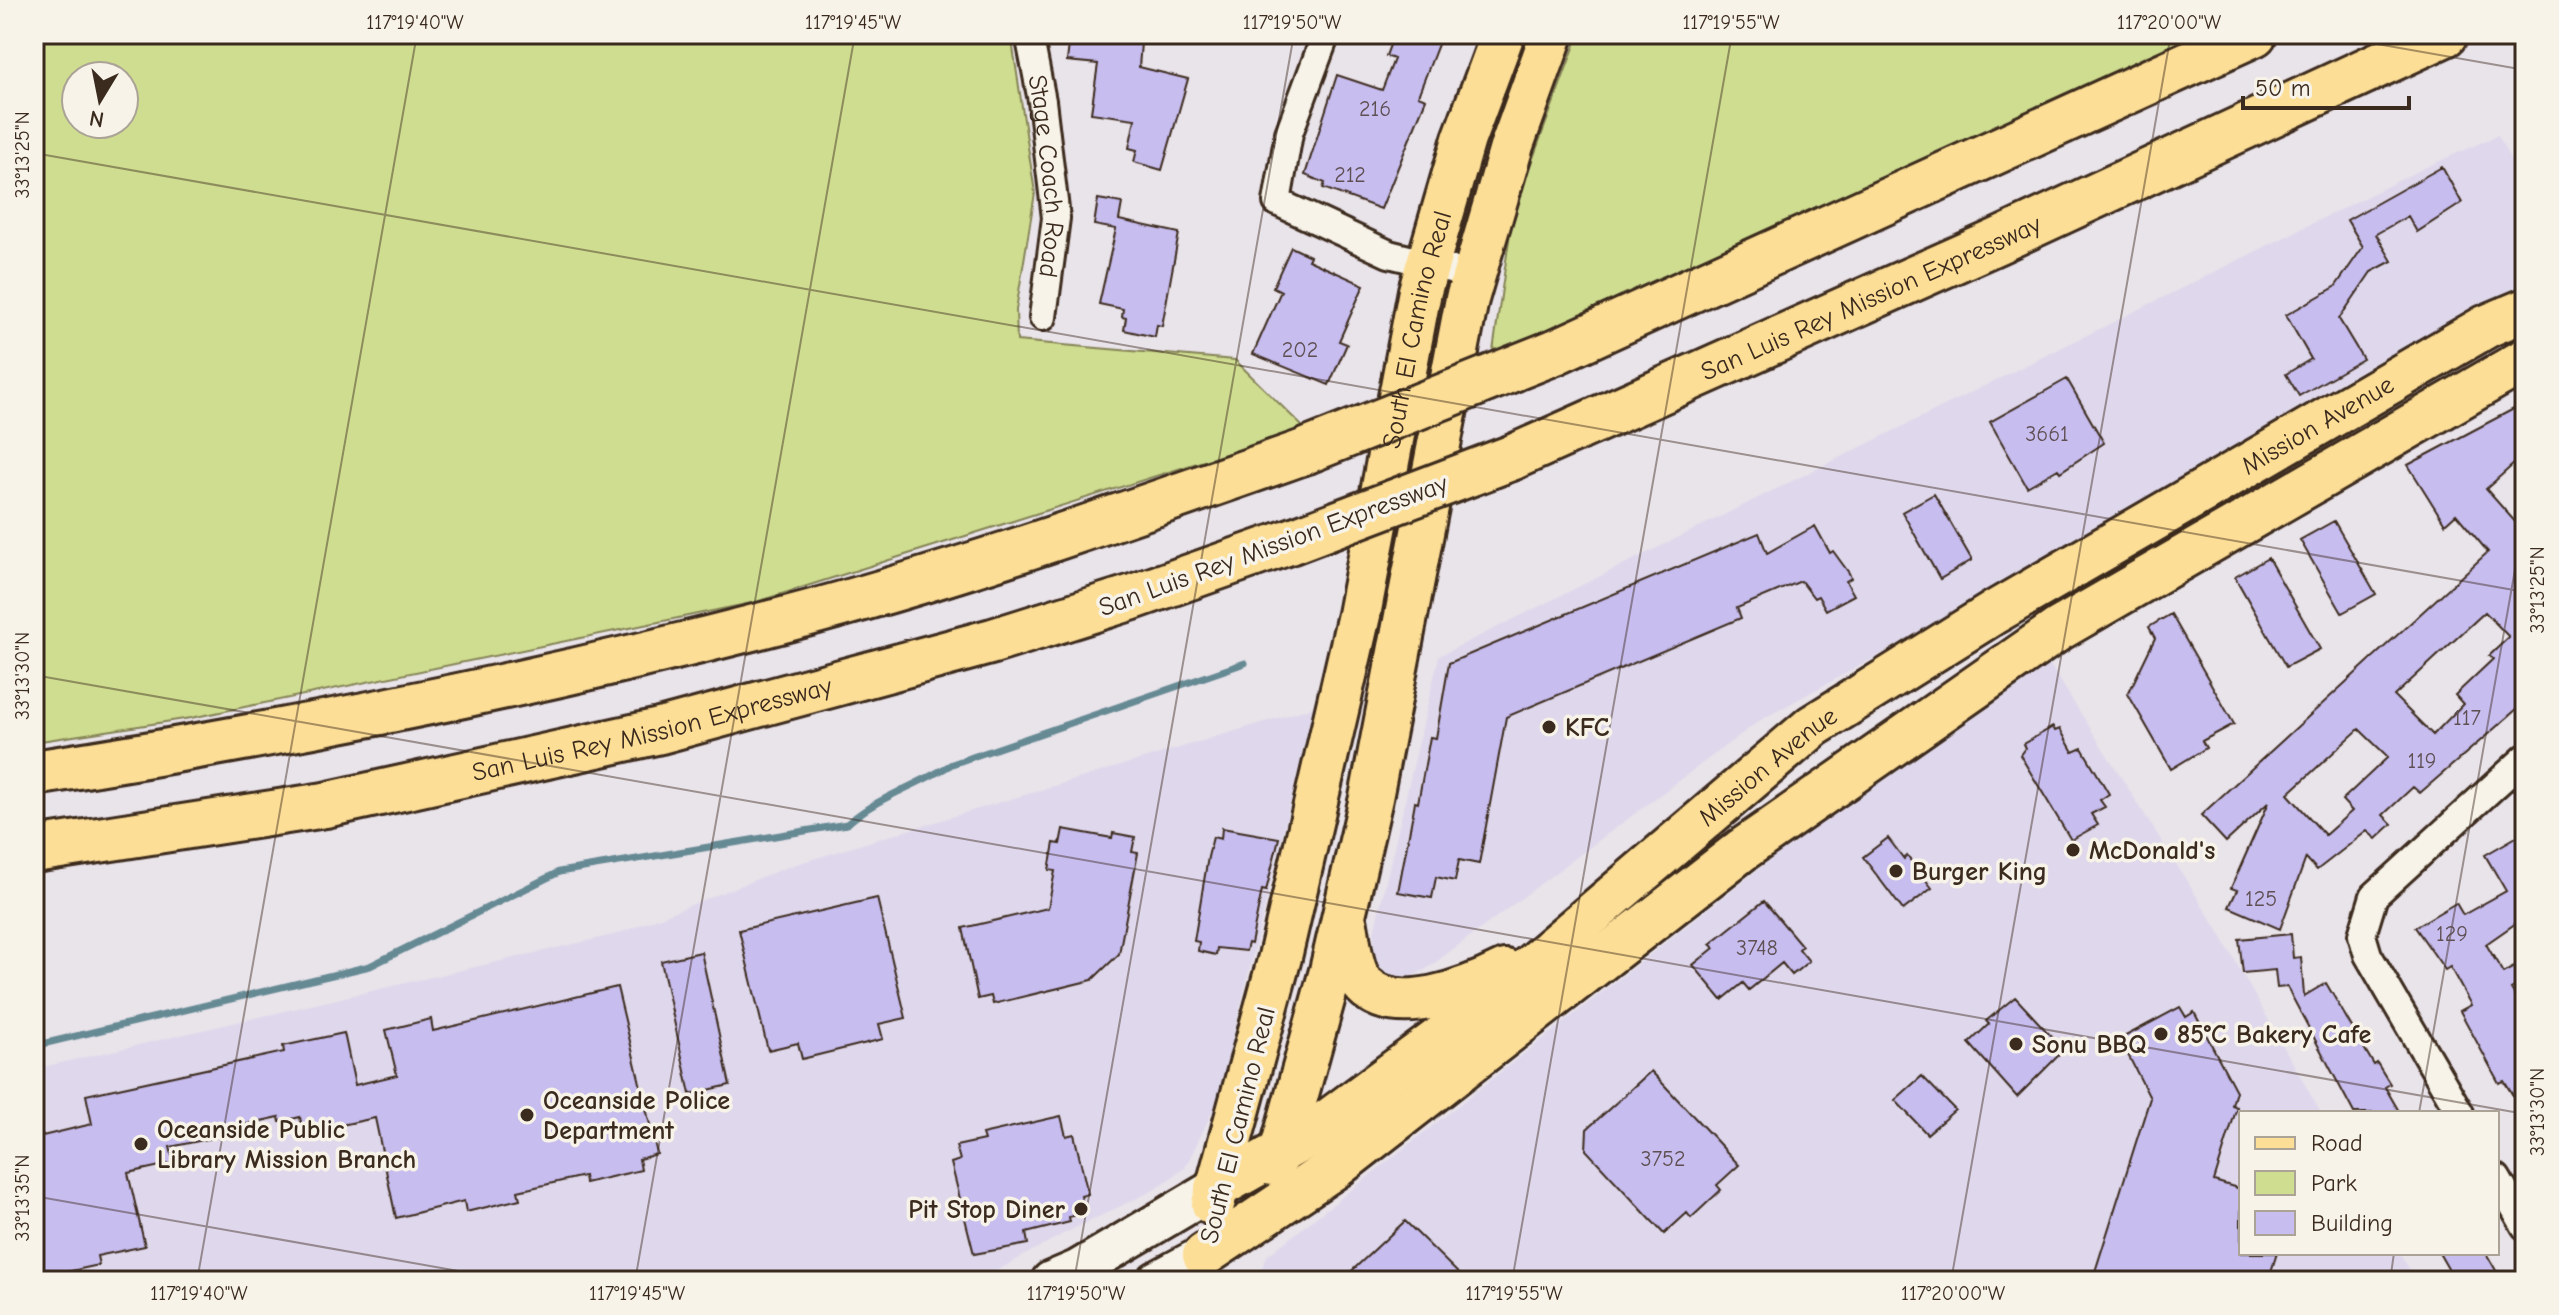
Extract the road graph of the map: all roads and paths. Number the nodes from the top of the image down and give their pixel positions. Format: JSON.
{"nodes":[{"id":1,"x":1029,"y":34,"type":"edge"},
{"id":2,"x":1326,"y":34,"type":"edge"},
{"id":3,"x":1503,"y":34,"type":"edge"},
{"id":4,"x":1552,"y":34,"type":"edge"},
{"id":5,"x":2254,"y":34,"type":"edge"},
{"id":6,"x":2445,"y":34,"type":"edge"},
{"id":7,"x":1428,"y":266,"type":"junction"},
{"id":8,"x":1474,"y":275,"type":"junction"},
{"id":9,"x":2525,"y":310,"type":"edge"},
{"id":10,"x":1043,"y":317,"type":"dead end"},
{"id":11,"x":2525,"y":360,"type":"edge"},
{"id":12,"x":2316,"y":426,"type":"junction"},
{"id":13,"x":2246,"y":468,"type":"junction"},
{"id":14,"x":2270,"y":509,"type":"junction"},
{"id":15,"x":2202,"y":548,"type":"junction"},
{"id":16,"x":1995,"y":612,"type":"junction"},
{"id":17,"x":1813,"y":726,"type":"junction"},
{"id":18,"x":1888,"y":745,"type":"junction"},
{"id":19,"x":2525,"y":758,"type":"edge"},
{"id":20,"x":34,"y":773,"type":"edge"},
{"id":21,"x":1678,"y":840,"type":"junction"},
{"id":22,"x":34,"y":850,"type":"edge"},
{"id":23,"x":1742,"y":850,"type":"junction"},
{"id":24,"x":1344,"y":916,"type":"junction"},
{"id":25,"x":1557,"y":945,"type":"junction"},
{"id":26,"x":1605,"y":959,"type":"junction"},
{"id":27,"x":2459,"y":1111,"type":"edge"},
{"id":28,"x":1281,"y":1152,"type":"junction"},
{"id":29,"x":2499,"y":1181,"type":"edge"},
{"id":30,"x":1216,"y":1188,"type":"junction"},
{"id":31,"x":2525,"y":1226,"type":"edge"},
{"id":32,"x":1198,"y":1268,"type":"edge"},
{"id":33,"x":1051,"y":1281,"type":"edge"},
{"id":34,"x":1156,"y":1281,"type":"edge"}],
"edges":[{"from":1,"to":10,"type":"street","name":"Stage Coach Road"},
{"from":2,"to":7,"type":"street"},
{"from":3,"to":7,"type":"main road","name":"South El Camino Real"},
{"from":4,"to":8,"type":"main road","name":"South El Camino Real"},
{"from":5,"to":20,"type":"highway","bridge":true},
{"from":6,"to":22,"type":"highway","name":"San Luis Rey Mission Expressway","bridge":true},
{"from":7,"to":8,"type":"street"},
{"from":7,"to":30,"type":"main road","name":"South El Camino Real"},
{"from":8,"to":24,"type":"main road","name":"South El Camino Real"},
{"from":9,"to":12,"type":"main road","name":"Mission Avenue"},
{"from":11,"to":14,"type":"main road","name":"Mission Avenue"},
{"from":12,"to":13,"type":"main road","name":"Mission Avenue"},
{"from":12,"to":14,"type":"main road"},
{"from":13,"to":15,"type":"main road"},
{"from":13,"to":16,"type":"main road","name":"Mission Avenue"},
{"from":14,"to":15,"type":"main road","name":"Mission Avenue"},
{"from":15,"to":18,"type":"main road","name":"Mission Avenue"},
{"from":16,"to":17,"type":"main road","name":"Mission Avenue"},
{"from":16,"to":18,"type":"main road"},
{"from":17,"to":21,"type":"main road","name":"Mission Avenue"},
{"from":17,"to":23,"type":"main road"},
{"from":18,"to":23,"type":"main road","name":"Mission Avenue"},
{"from":19,"to":27,"type":"street"},
{"from":21,"to":25,"type":"main road","name":"Mission Avenue"},
{"from":21,"to":26,"type":"main road"},
{"from":23,"to":26,"type":"main road","name":"Mission Avenue"},
{"from":24,"to":25,"type":"main road"},
{"from":24,"to":28,"type":"main road","name":"South El Camino Real"},
{"from":25,"to":28,"type":"main road","name":"Mission Avenue"},
{"from":26,"to":32,"type":"main road","name":"Mission Avenue"},
{"from":28,"to":30,"type":"main road","name":"Mission Avenue"},
{"from":28,"to":32,"type":"main road","name":"South El Camino Real"},
{"from":29,"to":31,"type":"street"},
{"from":30,"to":32,"type":"main road","name":"South El Camino Real"},
{"from":30,"to":33,"type":"main road","name":"Mission Avenue"},
{"from":32,"to":34,"type":"main road","name":"Mission Avenue"}]}
